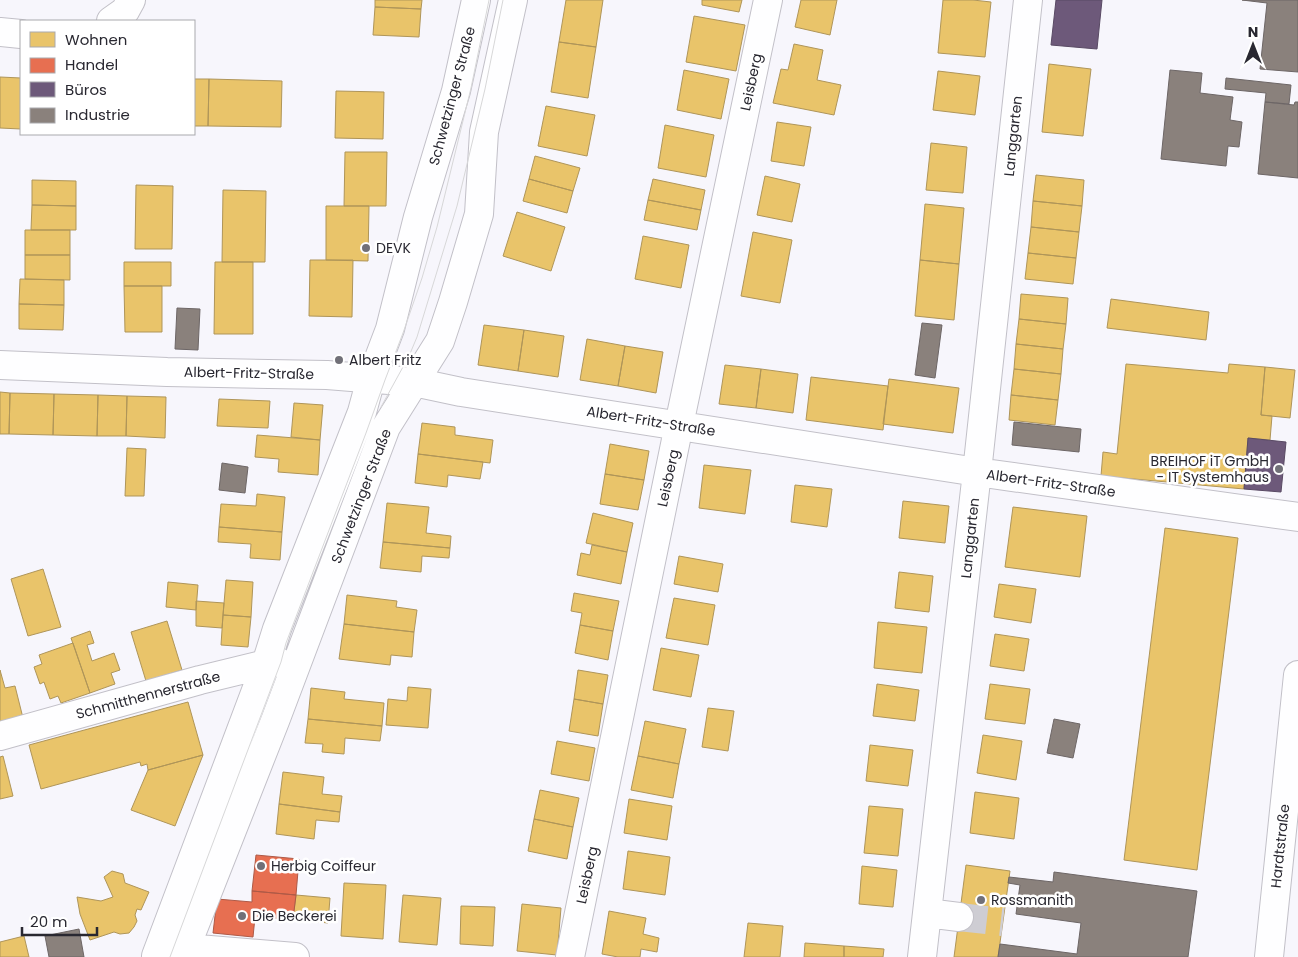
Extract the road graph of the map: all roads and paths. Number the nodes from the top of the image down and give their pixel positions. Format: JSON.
{"nodes":[{"id":1,"x":131,"y":0,"type":"edge"},
{"id":2,"x":476,"y":0,"type":"edge"},
{"id":3,"x":513,"y":0,"type":"edge"},
{"id":4,"x":768,"y":0,"type":"edge"},
{"id":5,"x":1028,"y":0,"type":"edge"},
{"id":6,"x":112,"y":20,"type":"edge"},
{"id":7,"x":0,"y":32,"type":"edge"},
{"id":8,"x":20,"y":34,"type":"edge"},
{"id":9,"x":0,"y":365,"type":"edge"},
{"id":10,"x":371,"y":379,"type":"junction"},
{"id":11,"x":414,"y":382,"type":"junction"},
{"id":12,"x":679,"y":426,"type":"junction"},
{"id":13,"x":977,"y":472,"type":"junction"},
{"id":14,"x":1298,"y":517,"type":"edge"},
{"id":15,"x":297,"y":662,"type":"junction"},
{"id":16,"x":266,"y":664,"type":"junction"},
{"id":17,"x":1298,"y":675,"type":"edge"},
{"id":18,"x":0,"y":736,"type":"edge"},
{"id":19,"x":927,"y":913,"type":"junction"},
{"id":20,"x":960,"y":916,"type":"tunnel mouth"},
{"id":21,"x":169,"y":954,"type":"edge"},
{"id":22,"x":295,"y":957,"type":"edge"},
{"id":23,"x":570,"y":957,"type":"edge"},
{"id":24,"x":922,"y":957,"type":"edge"},
{"id":25,"x":1269,"y":957,"type":"edge"}],
"edges":[{"from":1,"to":6,"type":"street"},
{"from":2,"to":10,"type":"street","name":"Schwetzinger Straße"},
{"from":3,"to":11,"type":"street","name":"Schwetzinger Straße"},
{"from":4,"to":12,"type":"street","name":"Leisberg"},
{"from":5,"to":13,"type":"street","name":"Langgarten"},
{"from":7,"to":8,"type":"street"},
{"from":9,"to":10,"type":"street","name":"Albert-Fritz-Straße"},
{"from":10,"to":11,"type":"street","name":"Albert-Fritz-Straße"},
{"from":10,"to":16,"type":"street","name":"Schwetzinger Straße"},
{"from":11,"to":12,"type":"street","name":"Albert-Fritz-Straße"},
{"from":11,"to":15,"type":"street","name":"Schwetzinger Straße"},
{"from":12,"to":13,"type":"street","name":"Albert-Fritz-Straße"},
{"from":12,"to":23,"type":"street","name":"Leisberg"},
{"from":13,"to":14,"type":"street","name":"Albert-Fritz-Straße"},
{"from":13,"to":19,"type":"street","name":"Langgarten"},
{"from":15,"to":16,"type":"street","name":"Schmitthennerstraße"},
{"from":15,"to":21,"type":"street","name":"Schwetzinger Straße"},
{"from":16,"to":18,"type":"street","name":"Schmitthennerstraße"},
{"from":16,"to":21,"type":"street","name":"Schwetzinger Straße"},
{"from":17,"to":25,"type":"street","name":"Hardtstraße"},
{"from":19,"to":20,"type":"street"},
{"from":19,"to":24,"type":"street","name":"Langgarten"},
{"from":21,"to":22,"type":"street"}]}
